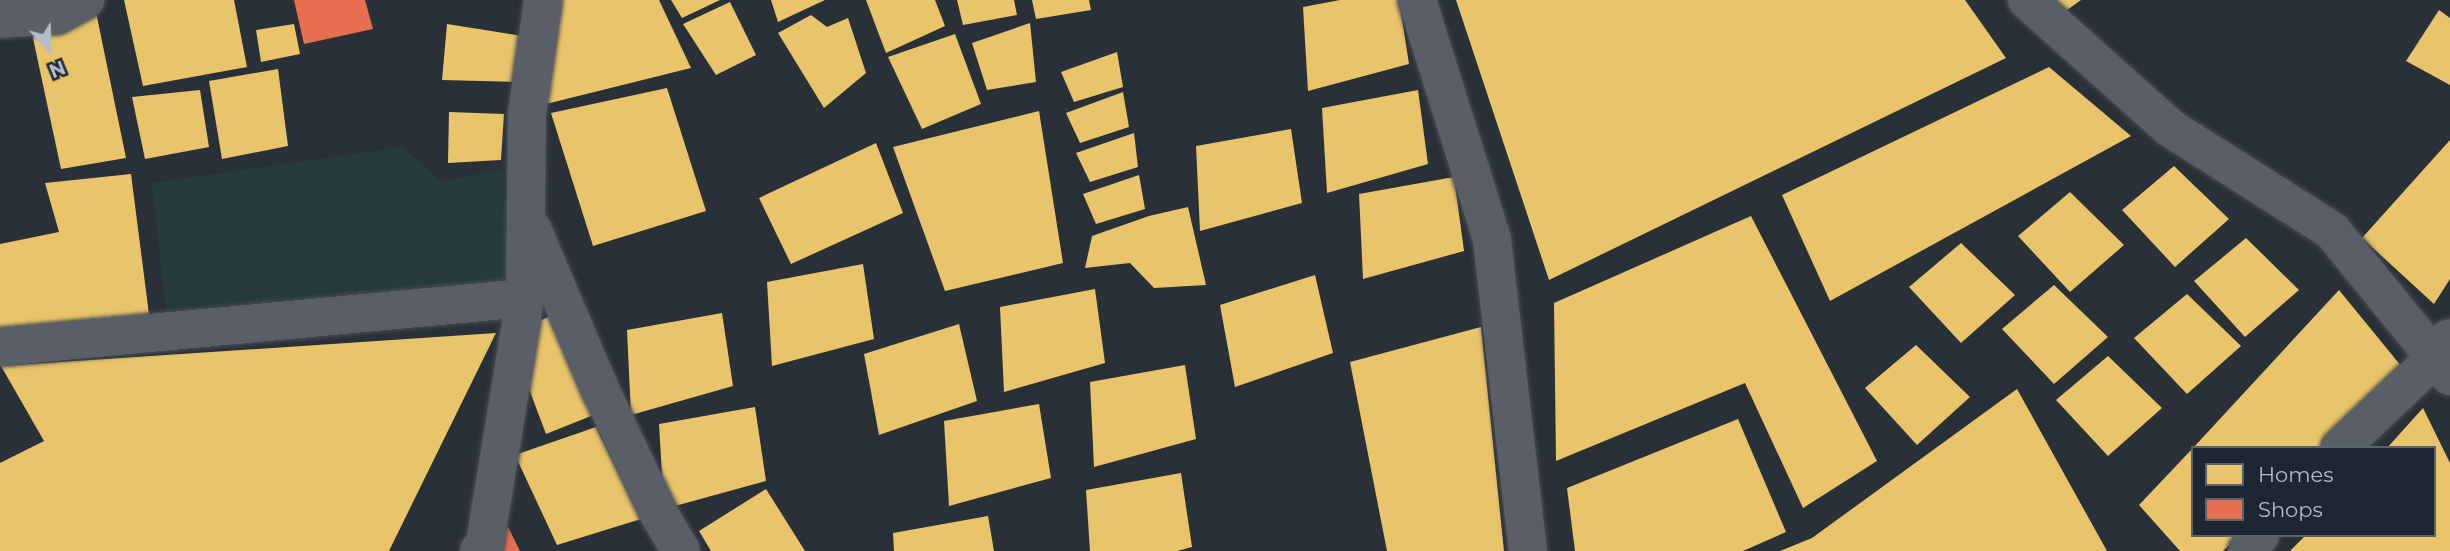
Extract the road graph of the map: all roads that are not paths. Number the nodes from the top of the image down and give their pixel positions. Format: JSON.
{"nodes":[{"id":1,"x":85,"y":0,"type":"edge"},
{"id":2,"x":543,"y":0,"type":"edge"},
{"id":3,"x":1418,"y":0,"type":"edge"},
{"id":4,"x":2027,"y":0,"type":"edge"},
{"id":5,"x":0,"y":19,"type":"edge"},
{"id":6,"x":526,"y":215,"type":"junction"},
{"id":7,"x":525,"y":298,"type":"junction"},
{"id":8,"x":0,"y":347,"type":"edge"},
{"id":9,"x":2445,"y":357,"type":"edge"},
{"id":10,"x":2342,"y":446,"type":"edge"},
{"id":11,"x":2258,"y":537,"type":"edge"},
{"id":12,"x":479,"y":551,"type":"edge"},
{"id":13,"x":681,"y":551,"type":"edge"},
{"id":14,"x":1528,"y":551,"type":"edge"},
{"id":15,"x":2247,"y":551,"type":"edge"}],
"edges":[{"from":1,"to":5,"type":"street"},
{"from":2,"to":6,"type":"street"},
{"from":3,"to":14,"type":"street"},
{"from":4,"to":9,"type":"street"},
{"from":6,"to":7,"type":"street"},
{"from":6,"to":13,"type":"street"},
{"from":7,"to":8,"type":"street"},
{"from":7,"to":12,"type":"street"},
{"from":9,"to":10,"type":"street"},
{"from":11,"to":15,"type":"street"}]}
